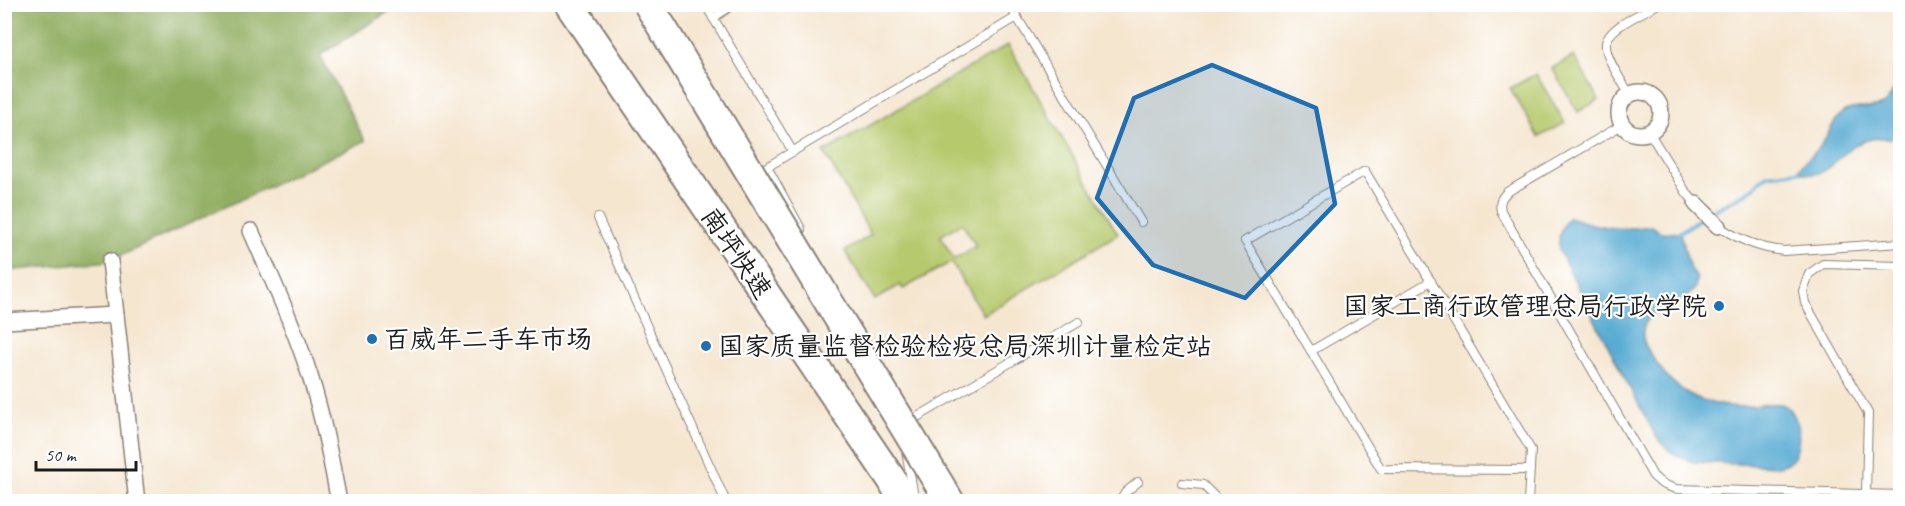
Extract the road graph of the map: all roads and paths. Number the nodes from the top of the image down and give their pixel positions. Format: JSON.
{"nodes":[{"id":1,"x":569,"y":4,"type":"edge"},
{"id":2,"x":648,"y":4,"type":"edge"},
{"id":3,"x":656,"y":4,"type":"edge"},
{"id":4,"x":705,"y":4,"type":"edge"},
{"id":5,"x":734,"y":4,"type":"edge"},
{"id":6,"x":1009,"y":4,"type":"edge"},
{"id":7,"x":1658,"y":4,"type":"edge"},
{"id":8,"x":1017,"y":17,"type":"junction"},
{"id":9,"x":713,"y":18,"type":"junction"},
{"id":10,"x":1629,"y":94,"type":"junction"},
{"id":11,"x":1622,"y":125,"type":"junction"},
{"id":12,"x":1649,"y":132,"type":"junction"},
{"id":13,"x":793,"y":152,"type":"junction"},
{"id":14,"x":1696,"y":204,"type":"joint"},
{"id":15,"x":598,"y":218,"type":"dead end"},
{"id":16,"x":1141,"y":222,"type":"dead end"},
{"id":17,"x":1718,"y":226,"type":"joint"},
{"id":18,"x":251,"y":231,"type":"dead end"},
{"id":19,"x":1900,"y":243,"type":"edge"},
{"id":20,"x":799,"y":245,"type":"junction"},
{"id":21,"x":110,"y":261,"type":"dead end"},
{"id":22,"x":1900,"y":266,"type":"edge"},
{"id":23,"x":1431,"y":281,"type":"junction"},
{"id":24,"x":116,"y":315,"type":"junction"},
{"id":25,"x":4,"y":321,"type":"edge"},
{"id":26,"x":1079,"y":322,"type":"dead end"},
{"id":27,"x":1311,"y":351,"type":"junction"},
{"id":28,"x":900,"y":427,"type":"junction"},
{"id":29,"x":1530,"y":470,"type":"junction"},
{"id":30,"x":1138,"y":483,"type":"dead end"},
{"id":31,"x":1182,"y":483,"type":"dead end"},
{"id":32,"x":1866,"y":494,"type":"junction"},
{"id":33,"x":1900,"y":495,"type":"edge"},
{"id":34,"x":137,"y":501,"type":"edge"},
{"id":35,"x":339,"y":501,"type":"edge"},
{"id":36,"x":726,"y":501,"type":"edge"},
{"id":37,"x":904,"y":501,"type":"edge"},
{"id":38,"x":914,"y":501,"type":"edge"},
{"id":39,"x":950,"y":501,"type":"edge"},
{"id":40,"x":1119,"y":501,"type":"edge"},
{"id":41,"x":1220,"y":501,"type":"edge"},
{"id":42,"x":1528,"y":501,"type":"edge"}],
"edges":[{"from":1,"to":37,"type":"highway","name":"南坪快速"},
{"from":2,"to":39,"type":"highway","name":"南坪快速","bridge":true},
{"from":3,"to":20,"type":"lane"},
{"from":4,"to":9,"type":"lane"},
{"from":5,"to":9,"type":"lane"},
{"from":6,"to":8,"type":"lane"},
{"from":7,"to":10,"type":"lane"},
{"from":8,"to":13,"type":"lane"},
{"from":8,"to":16,"type":"lane"},
{"from":9,"to":13,"type":"lane"},
{"from":10,"to":11,"type":"street"},
{"from":10,"to":12,"type":"street"},
{"from":11,"to":12,"type":"street"},
{"from":11,"to":32,"type":"lane"},
{"from":12,"to":14,"type":"lane"},
{"from":13,"to":20,"type":"lane"},
{"from":14,"to":17,"type":"street"},
{"from":15,"to":36,"type":"lane"},
{"from":17,"to":19,"type":"lane"},
{"from":18,"to":35,"type":"street"},
{"from":20,"to":28,"type":"lane"},
{"from":21,"to":24,"type":"street"},
{"from":22,"to":32,"type":"lane"},
{"from":23,"to":27,"type":"lane"},
{"from":23,"to":27,"type":"lane"},
{"from":23,"to":29,"type":"lane"},
{"from":24,"to":25,"type":"street"},
{"from":24,"to":34,"type":"street"},
{"from":26,"to":28,"type":"lane"},
{"from":27,"to":29,"type":"lane"},
{"from":28,"to":38,"type":"lane"},
{"from":29,"to":42,"type":"lane"},
{"from":30,"to":40,"type":"lane"},
{"from":31,"to":41,"type":"lane"},
{"from":32,"to":33,"type":"lane"}]}
